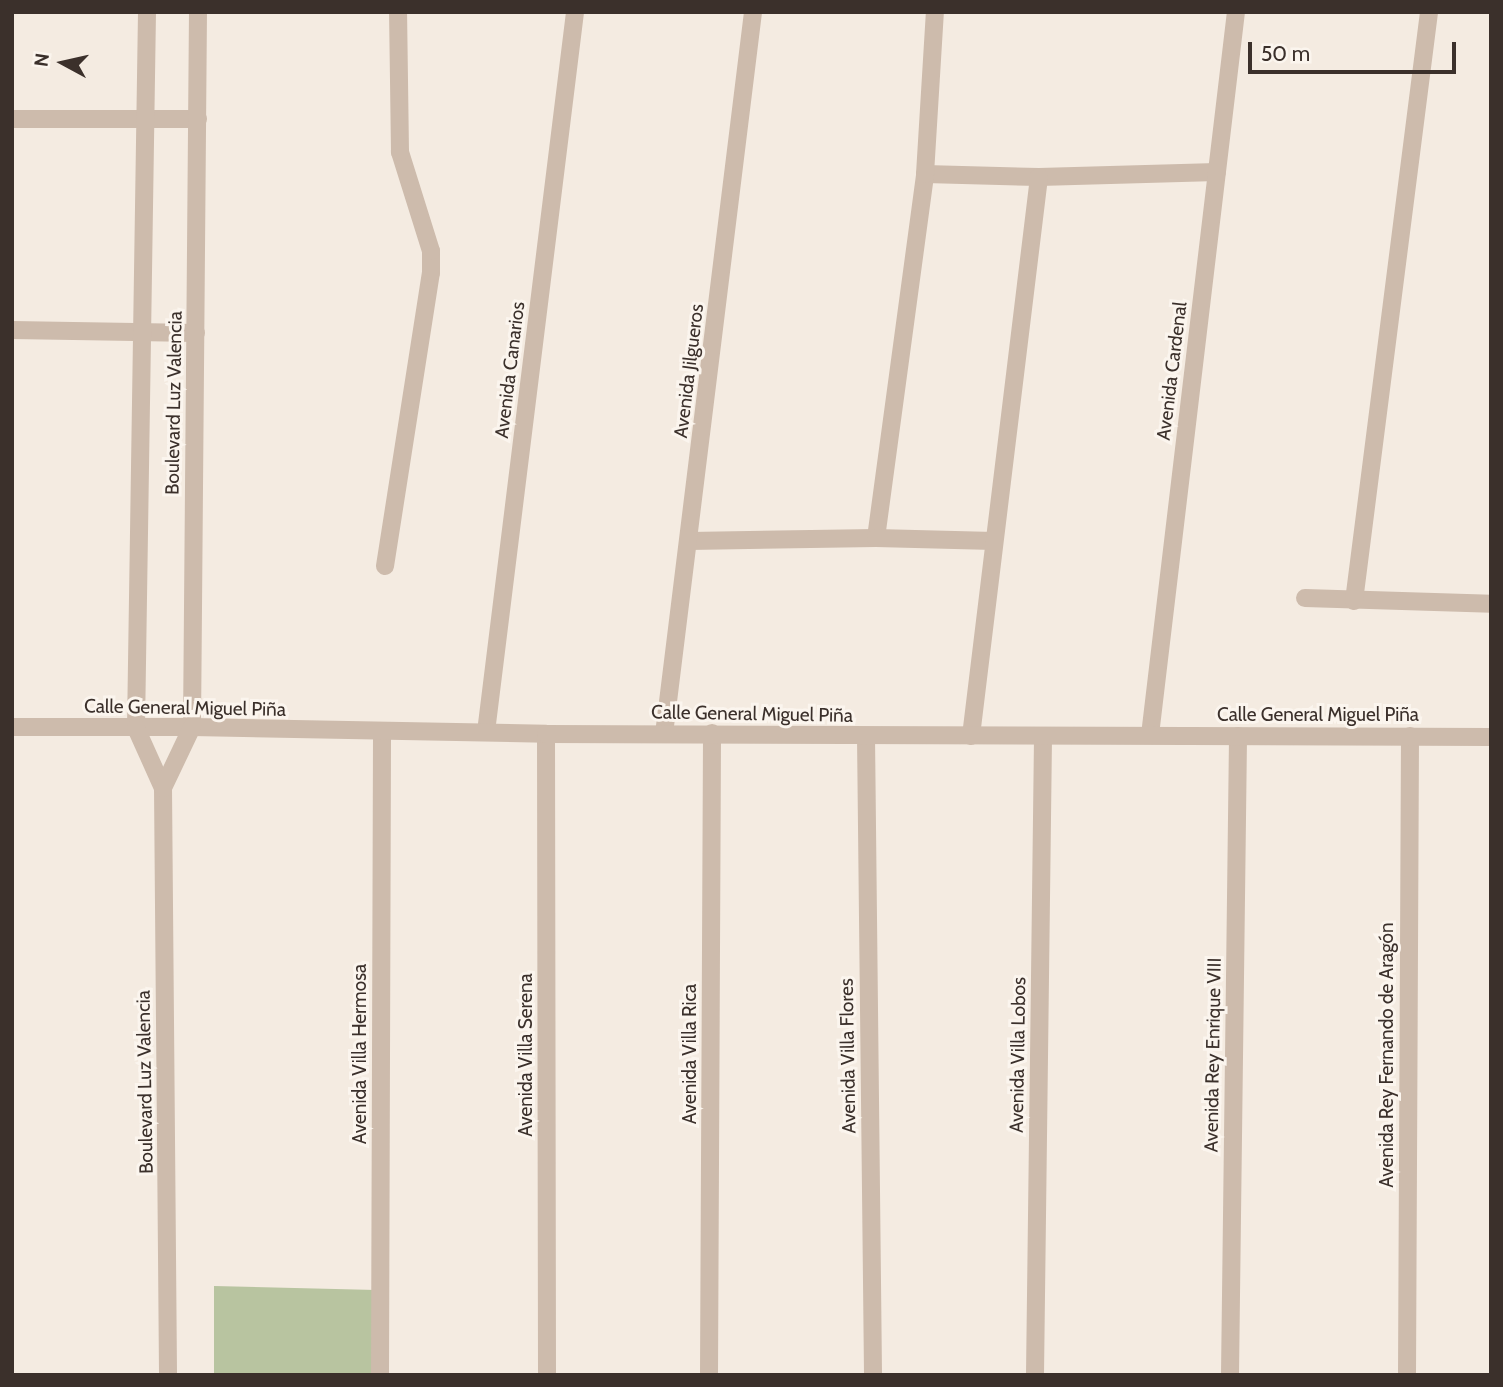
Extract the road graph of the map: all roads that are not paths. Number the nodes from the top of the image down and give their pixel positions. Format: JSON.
{"nodes":[{"id":1,"x":147,"y":12,"type":"edge"},
{"id":2,"x":198,"y":12,"type":"edge"},
{"id":3,"x":398,"y":12,"type":"edge"},
{"id":4,"x":575,"y":12,"type":"edge"},
{"id":5,"x":753,"y":12,"type":"edge"},
{"id":6,"x":934,"y":12,"type":"edge"},
{"id":7,"x":1236,"y":12,"type":"edge"},
{"id":8,"x":1429,"y":12,"type":"edge"},
{"id":9,"x":148,"y":118,"type":"junction"},
{"id":10,"x":12,"y":119,"type":"edge"},
{"id":11,"x":198,"y":119,"type":"junction"},
{"id":12,"x":1217,"y":172,"type":"junction"},
{"id":13,"x":925,"y":174,"type":"junction"},
{"id":14,"x":1039,"y":177,"type":"junction"},
{"id":15,"x":12,"y":330,"type":"edge"},
{"id":16,"x":144,"y":331,"type":"junction"},
{"id":17,"x":195,"y":333,"type":"junction"},
{"id":18,"x":876,"y":538,"type":"junction"},
{"id":19,"x":689,"y":541,"type":"junction"},
{"id":20,"x":994,"y":541,"type":"junction"},
{"id":21,"x":385,"y":566,"type":"dead end"},
{"id":22,"x":1305,"y":598,"type":"dead end"},
{"id":23,"x":1354,"y":601,"type":"junction"},
{"id":24,"x":1491,"y":604,"type":"edge"},
{"id":25,"x":12,"y":727,"type":"edge"},
{"id":26,"x":191,"y":727,"type":"junction"},
{"id":27,"x":136,"y":728,"type":"junction"},
{"id":28,"x":382,"y":733,"type":"junction"},
{"id":29,"x":486,"y":733,"type":"junction"},
{"id":30,"x":712,"y":733,"type":"junction"},
{"id":31,"x":547,"y":734,"type":"junction"},
{"id":32,"x":664,"y":734,"type":"junction"},
{"id":33,"x":1150,"y":735,"type":"junction"},
{"id":34,"x":866,"y":736,"type":"junction"},
{"id":35,"x":971,"y":736,"type":"junction"},
{"id":36,"x":1043,"y":736,"type":"junction"},
{"id":37,"x":1238,"y":736,"type":"junction"},
{"id":38,"x":1409,"y":736,"type":"junction"},
{"id":39,"x":1491,"y":737,"type":"edge"},
{"id":40,"x":163,"y":788,"type":"junction"},
{"id":41,"x":168,"y":1375,"type":"edge"},
{"id":42,"x":380,"y":1375,"type":"edge"},
{"id":43,"x":547,"y":1375,"type":"edge"},
{"id":44,"x":709,"y":1375,"type":"edge"},
{"id":45,"x":873,"y":1375,"type":"edge"},
{"id":46,"x":1035,"y":1375,"type":"edge"},
{"id":47,"x":1230,"y":1375,"type":"edge"},
{"id":48,"x":1407,"y":1375,"type":"edge"}],
"edges":[{"from":1,"to":9,"type":"street","name":"Boulevard Luz Valencia"},
{"from":2,"to":11,"type":"street","name":"Boulevard Luz Valencia"},
{"from":3,"to":21,"type":"street"},
{"from":4,"to":29,"type":"street","name":"Avenida Canarios"},
{"from":5,"to":19,"type":"street","name":"Avenida Jilgueros"},
{"from":6,"to":13,"type":"street"},
{"from":7,"to":12,"type":"street","name":"Avenida Cardenal"},
{"from":8,"to":23,"type":"street"},
{"from":9,"to":10,"type":"street"},
{"from":9,"to":11,"type":"street"},
{"from":9,"to":16,"type":"street","name":"Boulevard Luz Valencia"},
{"from":11,"to":17,"type":"street","name":"Boulevard Luz Valencia"},
{"from":12,"to":14,"type":"street"},
{"from":12,"to":33,"type":"street","name":"Avenida Cardenal"},
{"from":13,"to":14,"type":"street"},
{"from":13,"to":18,"type":"street"},
{"from":14,"to":20,"type":"street"},
{"from":15,"to":16,"type":"street"},
{"from":16,"to":17,"type":"street"},
{"from":16,"to":27,"type":"street","name":"Boulevard Luz Valencia"},
{"from":17,"to":26,"type":"street","name":"Boulevard Luz Valencia"},
{"from":18,"to":19,"type":"street"},
{"from":18,"to":20,"type":"street"},
{"from":19,"to":32,"type":"street","name":"Avenida Jilgueros"},
{"from":20,"to":35,"type":"street"},
{"from":22,"to":23,"type":"street"},
{"from":23,"to":24,"type":"street"},
{"from":25,"to":27,"type":"street","name":"Calle General Miguel Piña"},
{"from":26,"to":27,"type":"street","name":"Calle General Miguel Piña"},
{"from":26,"to":28,"type":"street","name":"Calle General Miguel Piña"},
{"from":26,"to":40,"type":"street","name":"Boulevard Luz Valencia"},
{"from":27,"to":40,"type":"street","name":"Boulevard Luz Valencia"},
{"from":28,"to":29,"type":"street","name":"Calle General Miguel Piña"},
{"from":28,"to":42,"type":"street","name":"Avenida Villa Hermosa"},
{"from":29,"to":31,"type":"street","name":"Calle General Miguel Piña"},
{"from":30,"to":32,"type":"street","name":"Calle General Miguel Piña"},
{"from":30,"to":34,"type":"street","name":"Calle General Miguel Piña"},
{"from":30,"to":44,"type":"street","name":"Avenida Villa Rica"},
{"from":31,"to":32,"type":"street","name":"Calle General Miguel Piña"},
{"from":31,"to":43,"type":"street","name":"Avenida Villa Serena"},
{"from":33,"to":36,"type":"street","name":"Calle General Miguel Piña"},
{"from":33,"to":37,"type":"street","name":"Calle General Miguel Piña"},
{"from":34,"to":35,"type":"street","name":"Calle General Miguel Piña"},
{"from":34,"to":45,"type":"street","name":"Avenida Villa Flores"},
{"from":35,"to":36,"type":"street","name":"Calle General Miguel Piña"},
{"from":36,"to":46,"type":"street","name":"Avenida Villa Lobos"},
{"from":37,"to":38,"type":"street","name":"Calle General Miguel Piña"},
{"from":37,"to":47,"type":"street","name":"Avenida Rey Enrique VIII"},
{"from":38,"to":39,"type":"street","name":"Calle General Miguel Piña"},
{"from":38,"to":48,"type":"street","name":"Avenida Rey Fernando de Aragón"},
{"from":40,"to":41,"type":"street","name":"Boulevard Luz Valencia"}]}
